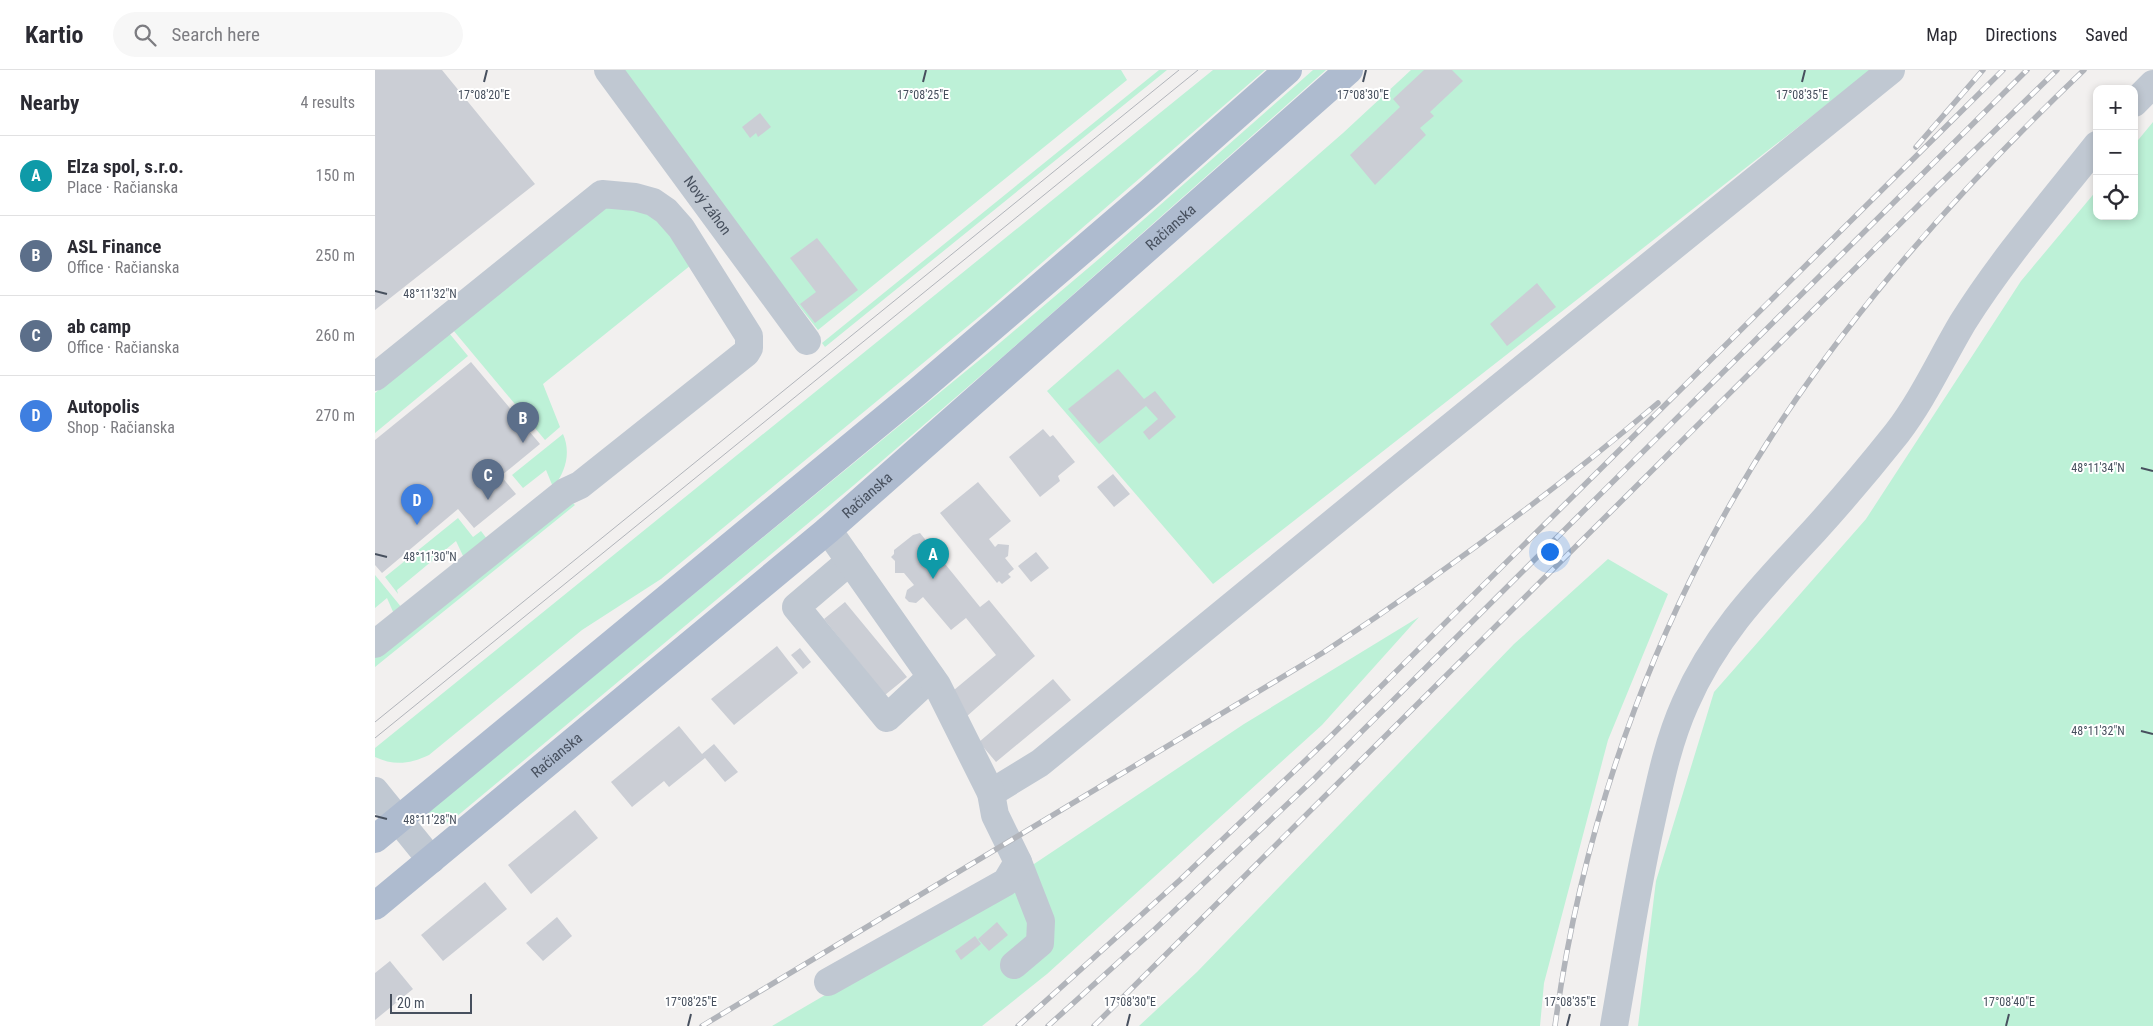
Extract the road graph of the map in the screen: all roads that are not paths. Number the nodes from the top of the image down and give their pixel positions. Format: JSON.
{"nodes":[{"id":1,"x":608,"y":70,"type":"edge"},
{"id":2,"x":1289,"y":70,"type":"edge"},
{"id":3,"x":1349,"y":70,"type":"edge"},
{"id":4,"x":1891,"y":70,"type":"edge"},
{"id":5,"x":2153,"y":84,"type":"edge"},
{"id":6,"x":2138,"y":99,"type":"edge"},
{"id":7,"x":2093,"y":150,"type":"edge"},
{"id":8,"x":803,"y":336,"type":"dead end"},
{"id":9,"x":375,"y":377,"type":"edge"},
{"id":10,"x":828,"y":530,"type":"junction"},
{"id":11,"x":850,"y":561,"type":"junction"},
{"id":12,"x":375,"y":644,"type":"edge"},
{"id":13,"x":931,"y":677,"type":"junction"},
{"id":14,"x":375,"y":791,"type":"edge"},
{"id":15,"x":991,"y":792,"type":"junction"},
{"id":16,"x":398,"y":820,"type":"junction"},
{"id":17,"x":375,"y":839,"type":"edge"},
{"id":18,"x":431,"y":860,"type":"junction"},
{"id":19,"x":1018,"y":862,"type":"junction"},
{"id":20,"x":375,"y":906,"type":"edge"},
{"id":21,"x":1014,"y":965,"type":"dead end"},
{"id":22,"x":828,"y":982,"type":"dead end"},
{"id":23,"x":1614,"y":1026,"type":"edge"}],
"edges":[{"from":1,"to":8,"type":"street","name":"Nový záhon"},
{"from":2,"to":16,"type":"main road"},
{"from":3,"to":10,"type":"main road","name":"Račianska"},
{"from":4,"to":15,"type":"street"},
{"from":5,"to":6,"type":"street"},
{"from":7,"to":23,"type":"street"},
{"from":9,"to":12,"type":"street"},
{"from":10,"to":11,"type":"street"},
{"from":10,"to":18,"type":"main road","name":"Račianska"},
{"from":11,"to":13,"type":"street"},
{"from":11,"to":13,"type":"street"},
{"from":13,"to":15,"type":"street"},
{"from":14,"to":16,"type":"street"},
{"from":15,"to":19,"type":"street"},
{"from":16,"to":17,"type":"main road"},
{"from":16,"to":18,"type":"street"},
{"from":18,"to":20,"type":"main road","name":"Račianska"},
{"from":19,"to":21,"type":"street"},
{"from":19,"to":22,"type":"street"}]}
